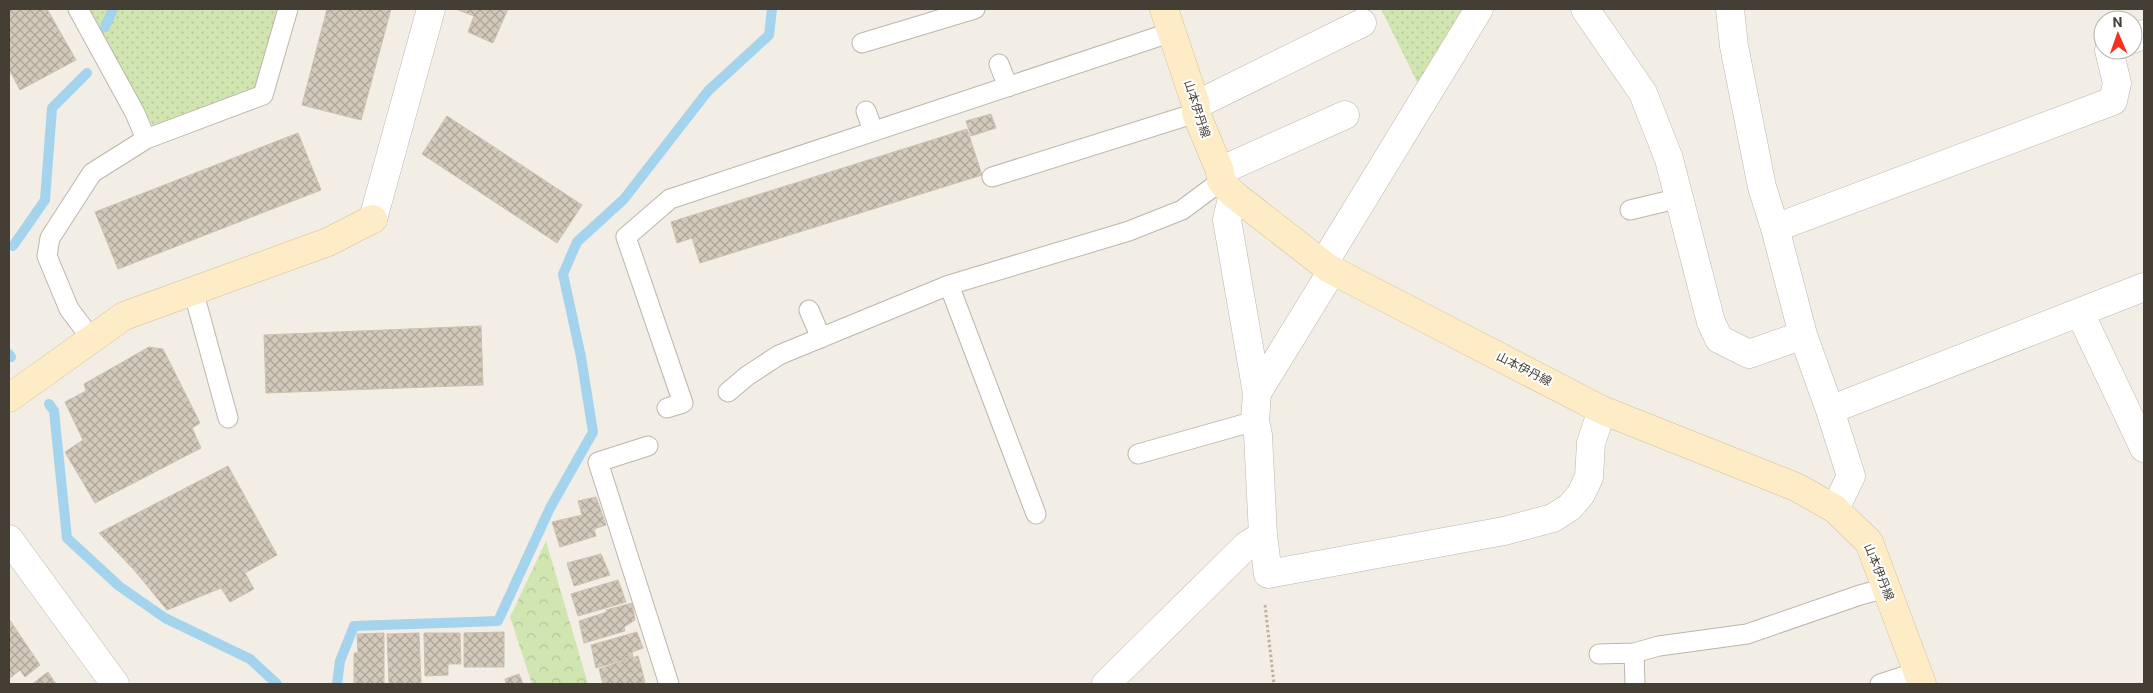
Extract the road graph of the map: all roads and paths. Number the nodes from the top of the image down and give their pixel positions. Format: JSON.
{"nodes":[{"id":1,"x":78,"y":9,"type":"edge"},
{"id":2,"x":288,"y":9,"type":"edge"},
{"id":3,"x":431,"y":9,"type":"edge"},
{"id":4,"x":974,"y":9,"type":"edge"},
{"id":5,"x":1479,"y":9,"type":"edge"},
{"id":6,"x":1585,"y":9,"type":"edge"},
{"id":7,"x":1730,"y":9,"type":"edge"},
{"id":8,"x":1168,"y":20,"type":"edge"},
{"id":9,"x":1362,"y":23,"type":"dead end"},
{"id":10,"x":862,"y":43,"type":"dead end"},
{"id":11,"x":2111,"y":60,"type":"edge"},
{"id":12,"x":999,"y":64,"type":"dead end"},
{"id":13,"x":1008,"y":87,"type":"junction"},
{"id":14,"x":1196,"y":109,"type":"junction"},
{"id":15,"x":866,"y":111,"type":"dead end"},
{"id":16,"x":1345,"y":115,"type":"dead end"},
{"id":17,"x":873,"y":130,"type":"junction"},
{"id":18,"x":146,"y":138,"type":"junction"},
{"id":19,"x":992,"y":176,"type":"dead end"},
{"id":20,"x":1225,"y":182,"type":"junction"},
{"id":21,"x":1680,"y":198,"type":"junction"},
{"id":22,"x":1630,"y":210,"type":"dead end"},
{"id":23,"x":373,"y":219,"type":"joint"},
{"id":24,"x":1775,"y":228,"type":"junction"},
{"id":25,"x":1328,"y":268,"type":"junction"},
{"id":26,"x":949,"y":285,"type":"junction"},
{"id":27,"x":2144,"y":287,"type":"edge"},
{"id":28,"x":193,"y":290,"type":"junction"},
{"id":29,"x":809,"y":310,"type":"dead end"},
{"id":30,"x":2080,"y":313,"type":"junction"},
{"id":31,"x":1803,"y":335,"type":"junction"},
{"id":32,"x":90,"y":338,"type":"junction"},
{"id":33,"x":821,"y":338,"type":"junction"},
{"id":34,"x":728,"y":392,"type":"dead end"},
{"id":35,"x":1257,"y":393,"type":"junction"},
{"id":36,"x":9,"y":398,"type":"edge"},
{"id":37,"x":666,"y":408,"type":"dead end"},
{"id":38,"x":1602,"y":410,"type":"junction"},
{"id":39,"x":1830,"y":410,"type":"junction"},
{"id":40,"x":228,"y":418,"type":"dead end"},
{"id":41,"x":1255,"y":421,"type":"junction"},
{"id":42,"x":648,"y":446,"type":"dead end"},
{"id":43,"x":2144,"y":448,"type":"edge"},
{"id":44,"x":1138,"y":454,"type":"dead end"},
{"id":45,"x":1835,"y":509,"type":"junction"},
{"id":46,"x":1036,"y":514,"type":"dead end"},
{"id":47,"x":1263,"y":535,"type":"junction"},
{"id":48,"x":9,"y":539,"type":"edge"},
{"id":49,"x":1268,"y":574,"type":"junction"},
{"id":50,"x":1886,"y":588,"type":"junction"},
{"id":51,"x":1634,"y":653,"type":"junction"},
{"id":52,"x":1599,"y":654,"type":"dead end"},
{"id":53,"x":1920,"y":678,"type":"edge"},
{"id":54,"x":115,"y":684,"type":"edge"},
{"id":55,"x":669,"y":684,"type":"edge"},
{"id":56,"x":1106,"y":684,"type":"edge"},
{"id":57,"x":1274,"y":684,"type":"edge"},
{"id":58,"x":1635,"y":684,"type":"edge"},
{"id":59,"x":1880,"y":684,"type":"edge"}],
"edges":[{"from":1,"to":18,"type":"lane"},
{"from":2,"to":18,"type":"lane"},
{"from":3,"to":23,"type":"street"},
{"from":4,"to":10,"type":"lane"},
{"from":5,"to":25,"type":"street"},
{"from":6,"to":21,"type":"street"},
{"from":7,"to":24,"type":"street"},
{"from":8,"to":13,"type":"lane"},
{"from":8,"to":14,"type":"main road","name":"山本伊丹線"},
{"from":9,"to":14,"type":"street"},
{"from":11,"to":24,"type":"street"},
{"from":12,"to":13,"type":"lane"},
{"from":13,"to":17,"type":"lane"},
{"from":14,"to":19,"type":"lane"},
{"from":14,"to":20,"type":"main road","name":"山本伊丹線"},
{"from":15,"to":17,"type":"lane"},
{"from":16,"to":20,"type":"street"},
{"from":17,"to":37,"type":"lane"},
{"from":18,"to":32,"type":"lane"},
{"from":20,"to":25,"type":"main road","name":"山本伊丹線"},
{"from":20,"to":26,"type":"lane"},
{"from":20,"to":35,"type":"street"},
{"from":21,"to":22,"type":"lane"},
{"from":21,"to":31,"type":"street"},
{"from":23,"to":28,"type":"main road"},
{"from":24,"to":31,"type":"street"},
{"from":25,"to":35,"type":"street"},
{"from":25,"to":38,"type":"main road","name":"山本伊丹線"},
{"from":26,"to":33,"type":"lane"},
{"from":26,"to":46,"type":"lane"},
{"from":27,"to":30,"type":"street"},
{"from":28,"to":32,"type":"main road"},
{"from":28,"to":40,"type":"lane"},
{"from":29,"to":33,"type":"lane"},
{"from":30,"to":39,"type":"street"},
{"from":30,"to":43,"type":"street"},
{"from":31,"to":39,"type":"street"},
{"from":32,"to":36,"type":"main road"},
{"from":33,"to":34,"type":"lane"},
{"from":35,"to":41,"type":"street"},
{"from":38,"to":45,"type":"main road","name":"山本伊丹線"},
{"from":38,"to":49,"type":"street"},
{"from":39,"to":45,"type":"street"},
{"from":41,"to":44,"type":"lane"},
{"from":41,"to":47,"type":"street"},
{"from":42,"to":55,"type":"lane"},
{"from":45,"to":50,"type":"main road","name":"山本伊丹線"},
{"from":47,"to":49,"type":"street"},
{"from":47,"to":56,"type":"street"},
{"from":48,"to":54,"type":"street"},
{"from":49,"to":57,"type":"path"},
{"from":50,"to":51,"type":"lane"},
{"from":50,"to":53,"type":"main road","name":"山本伊丹線"},
{"from":51,"to":52,"type":"lane"},
{"from":51,"to":58,"type":"lane"},
{"from":53,"to":59,"type":"lane"}]}
